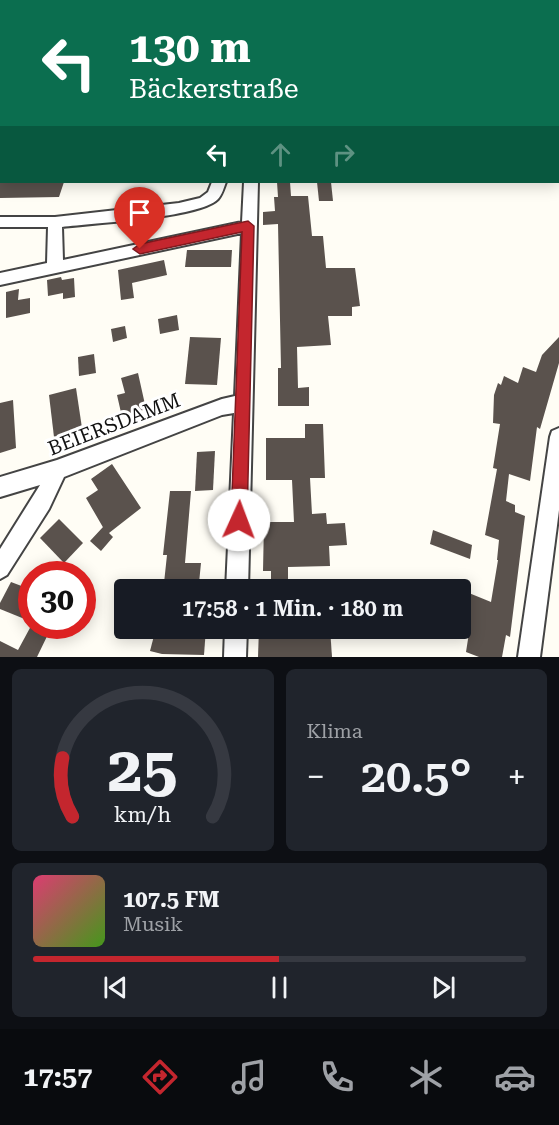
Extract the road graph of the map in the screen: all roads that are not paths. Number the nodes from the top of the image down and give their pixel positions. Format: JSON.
{"nodes":[{"id":1,"x":219,"y":183,"type":"edge"},
{"id":2,"x":252,"y":183,"type":"edge"},
{"id":3,"x":0,"y":222,"type":"edge"},
{"id":4,"x":55,"y":222,"type":"junction"},
{"id":5,"x":248,"y":226,"type":"junction"},
{"id":6,"x":55,"y":269,"type":"junction"},
{"id":7,"x":0,"y":279,"type":"edge"},
{"id":8,"x":243,"y":403,"type":"junction"},
{"id":9,"x":559,"y":437,"type":"edge"},
{"id":10,"x":57,"y":471,"type":"junction"},
{"id":11,"x":0,"y":487,"type":"edge"},
{"id":12,"x":0,"y":568,"type":"edge"},
{"id":13,"x":237,"y":579,"type":"edge"},
{"id":14,"x":236,"y":639,"type":"edge"},
{"id":15,"x":235,"y":657,"type":"edge"},
{"id":16,"x":529,"y":657,"type":"edge"}],
"edges":[{"from":1,"to":4,"type":"street"},
{"from":2,"to":5,"type":"street"},
{"from":3,"to":4,"type":"street"},
{"from":4,"to":6,"type":"street"},
{"from":5,"to":6,"type":"street"},
{"from":5,"to":8,"type":"street"},
{"from":6,"to":7,"type":"street"},
{"from":8,"to":10,"type":"street","name":"BEIERSDAMM"},
{"from":8,"to":13,"type":"street"},
{"from":9,"to":16,"type":"street"},
{"from":10,"to":11,"type":"street","name":"BEIERSDAMM"},
{"from":10,"to":12,"type":"street"},
{"from":14,"to":15,"type":"street"}]}
